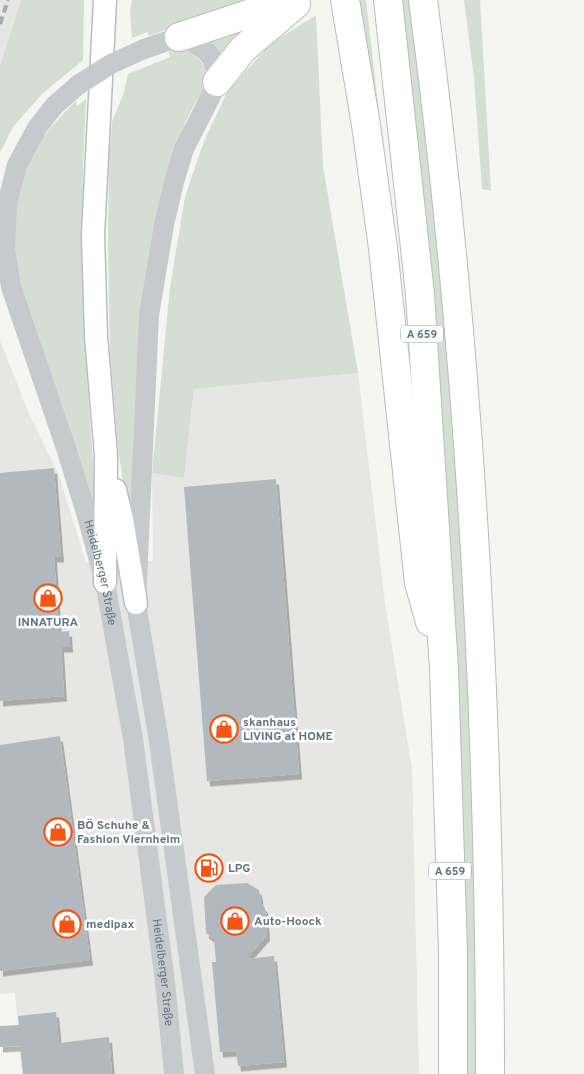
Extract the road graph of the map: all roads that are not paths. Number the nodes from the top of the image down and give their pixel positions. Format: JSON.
{"nodes":[{"id":1,"x":105,"y":0,"type":"edge"},
{"id":2,"x":114,"y":0,"type":"edge"},
{"id":3,"x":291,"y":0,"type":"edge"},
{"id":4,"x":300,"y":0,"type":"edge"},
{"id":5,"x":345,"y":0,"type":"edge"},
{"id":6,"x":388,"y":0,"type":"edge"},
{"id":7,"x":423,"y":0,"type":"edge"},
{"id":8,"x":179,"y":37,"type":"junction"},
{"id":9,"x":217,"y":82,"type":"junction"},
{"id":10,"x":99,"y":110,"type":"junction"},
{"id":11,"x":106,"y":455,"type":"junction"},
{"id":12,"x":105,"y":582,"type":"junction"},
{"id":13,"x":136,"y":603,"type":"junction"},
{"id":14,"x":444,"y":668,"type":"junction"},
{"id":15,"x":174,"y":1074,"type":"edge"},
{"id":16,"x":205,"y":1074,"type":"edge"},
{"id":17,"x":452,"y":1074,"type":"edge"},
{"id":18,"x":490,"y":1074,"type":"edge"}],
"edges":[{"from":1,"to":10,"type":"main road"},
{"from":2,"to":10,"type":"main road"},
{"from":3,"to":8,"type":"highway"},
{"from":4,"to":9,"type":"highway"},
{"from":5,"to":14,"type":"highway"},
{"from":6,"to":14,"type":"highway","number":"A 659"},
{"from":7,"to":18,"type":"highway","number":"A 659"},
{"from":8,"to":9,"type":"street"},
{"from":8,"to":12,"type":"street","name":"Heidelberger Straße","bridge":true},
{"from":9,"to":13,"type":"street"},
{"from":10,"to":11,"type":"main road"},
{"from":11,"to":12,"type":"main road"},
{"from":11,"to":13,"type":"main road"},
{"from":12,"to":15,"type":"street","name":"Heidelberger Straße"},
{"from":13,"to":16,"type":"street"},
{"from":14,"to":17,"type":"highway","number":"A 659"}]}
